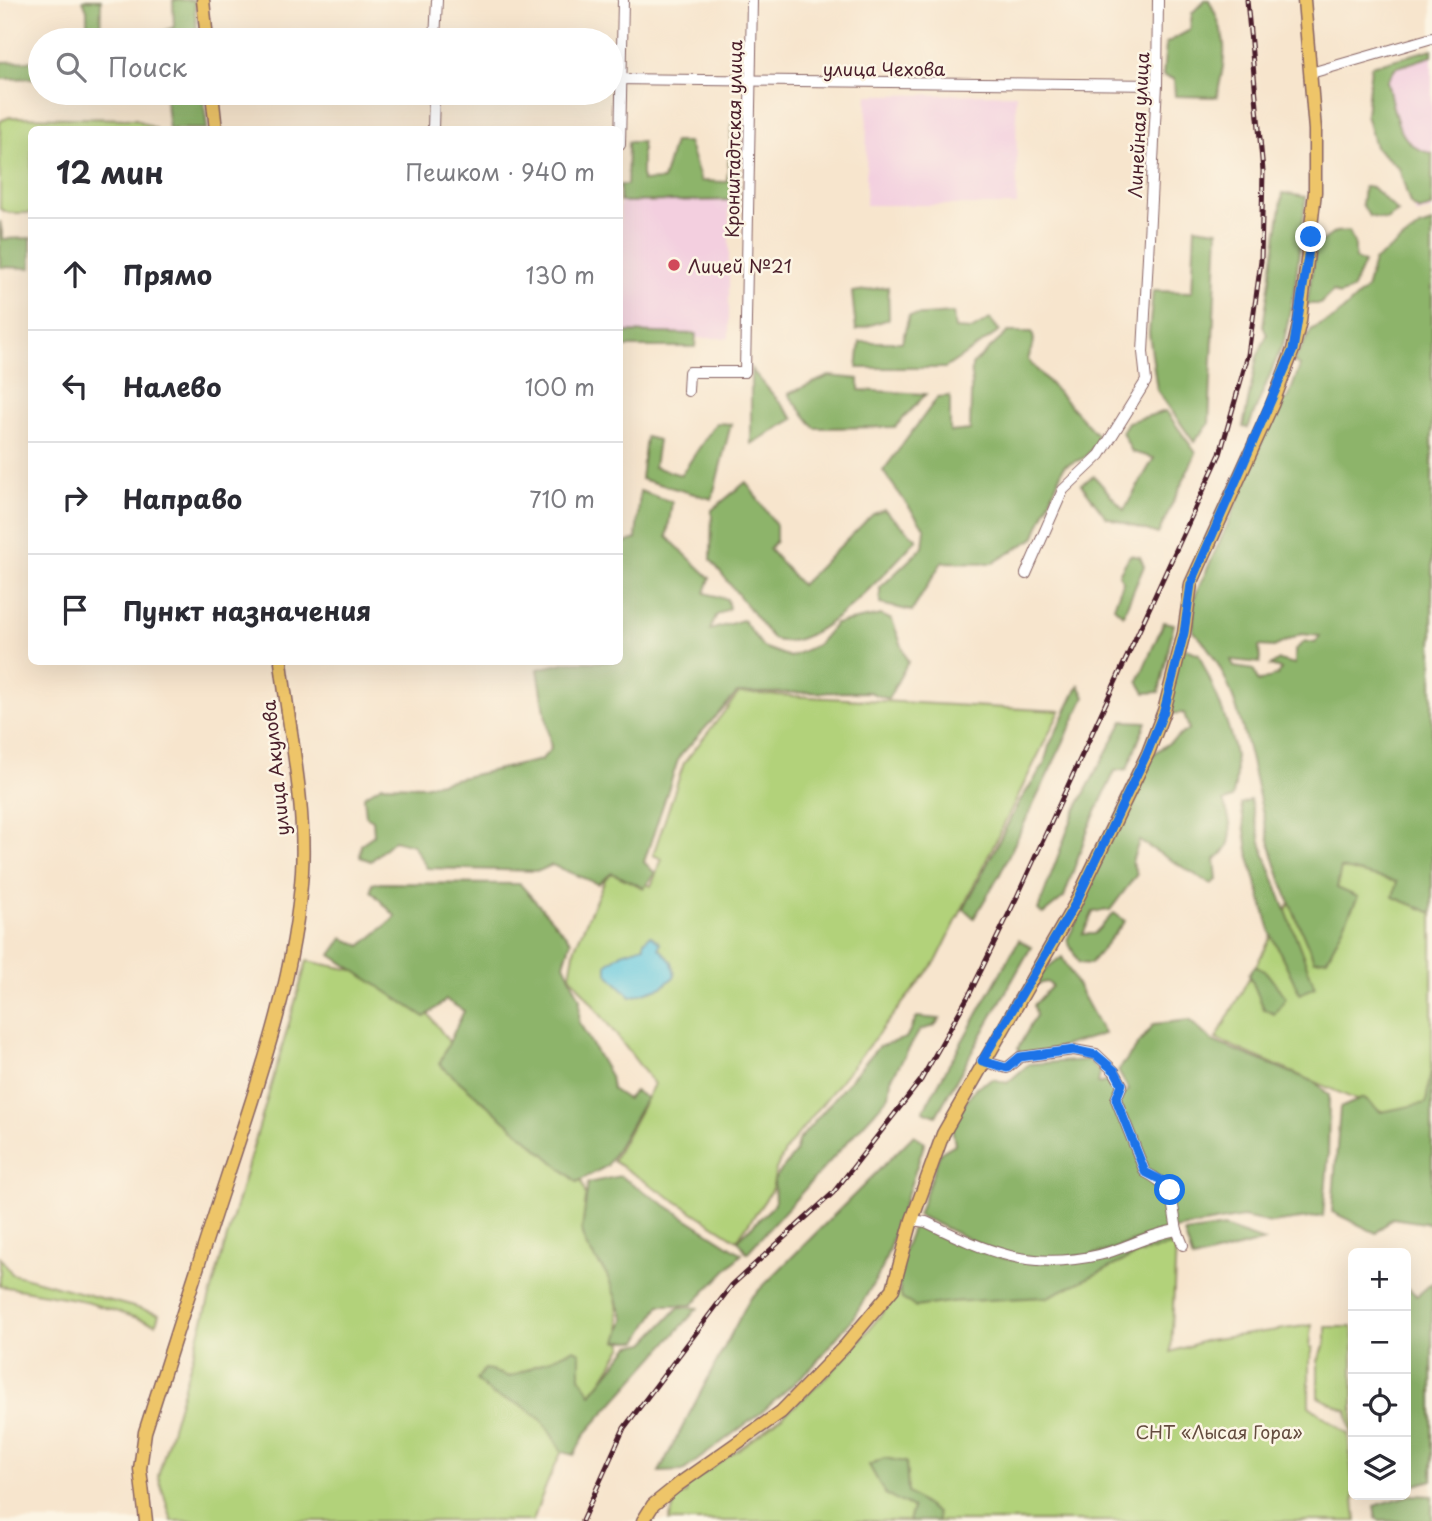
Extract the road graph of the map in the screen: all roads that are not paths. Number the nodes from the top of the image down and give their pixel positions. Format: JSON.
{"nodes":[{"id":1,"x":204,"y":0,"type":"edge"},
{"id":2,"x":437,"y":0,"type":"edge"},
{"id":3,"x":623,"y":0,"type":"edge"},
{"id":4,"x":752,"y":0,"type":"edge"},
{"id":5,"x":1158,"y":0,"type":"edge"},
{"id":6,"x":1304,"y":0,"type":"edge"},
{"id":7,"x":206,"y":28,"type":"edge"},
{"id":8,"x":436,"y":28,"type":"edge"},
{"id":9,"x":620,"y":28,"type":"edge"},
{"id":10,"x":1432,"y":38,"type":"edge"},
{"id":11,"x":1311,"y":73,"type":"junction"},
{"id":12,"x":623,"y":79,"type":"edge"},
{"id":13,"x":750,"y":82,"type":"junction"},
{"id":14,"x":1157,"y":85,"type":"junction"},
{"id":15,"x":213,"y":105,"type":"edge"},
{"id":16,"x":434,"y":105,"type":"edge"},
{"id":17,"x":617,"y":105,"type":"edge"},
{"id":18,"x":216,"y":126,"type":"edge"},
{"id":19,"x":433,"y":126,"type":"edge"},
{"id":20,"x":619,"y":126,"type":"edge"},
{"id":21,"x":688,"y":391,"type":"dead end"},
{"id":22,"x":1026,"y":574,"type":"dead end"},
{"id":23,"x":281,"y":665,"type":"edge"},
{"id":24,"x":982,"y":1061,"type":"junction"},
{"id":25,"x":912,"y":1220,"type":"junction"},
{"id":26,"x":1177,"y":1230,"type":"junction"},
{"id":27,"x":1183,"y":1245,"type":"dead end"},
{"id":28,"x":146,"y":1521,"type":"edge"},
{"id":29,"x":643,"y":1521,"type":"edge"}],
"edges":[{"from":1,"to":7,"type":"main road"},
{"from":2,"to":8,"type":"street"},
{"from":3,"to":9,"type":"street"},
{"from":4,"to":13,"type":"street","name":"Кронштадтская улица"},
{"from":5,"to":14,"type":"street","name":"Линейная улица"},
{"from":6,"to":11,"type":"main road"},
{"from":10,"to":11,"type":"street"},
{"from":11,"to":24,"type":"main road"},
{"from":12,"to":13,"type":"street","name":"улица Чехова"},
{"from":13,"to":14,"type":"street","name":"улица Чехова"},
{"from":13,"to":21,"type":"street","name":"Кронштадтская улица"},
{"from":14,"to":22,"type":"street","name":"Линейная улица"},
{"from":15,"to":18,"type":"main road"},
{"from":16,"to":19,"type":"street"},
{"from":17,"to":20,"type":"street"},
{"from":23,"to":28,"type":"main road","name":"улица Акулова"},
{"from":24,"to":25,"type":"main road"},
{"from":24,"to":26,"type":"street"},
{"from":25,"to":26,"type":"street"},
{"from":25,"to":29,"type":"main road"},
{"from":26,"to":27,"type":"street"}]}
